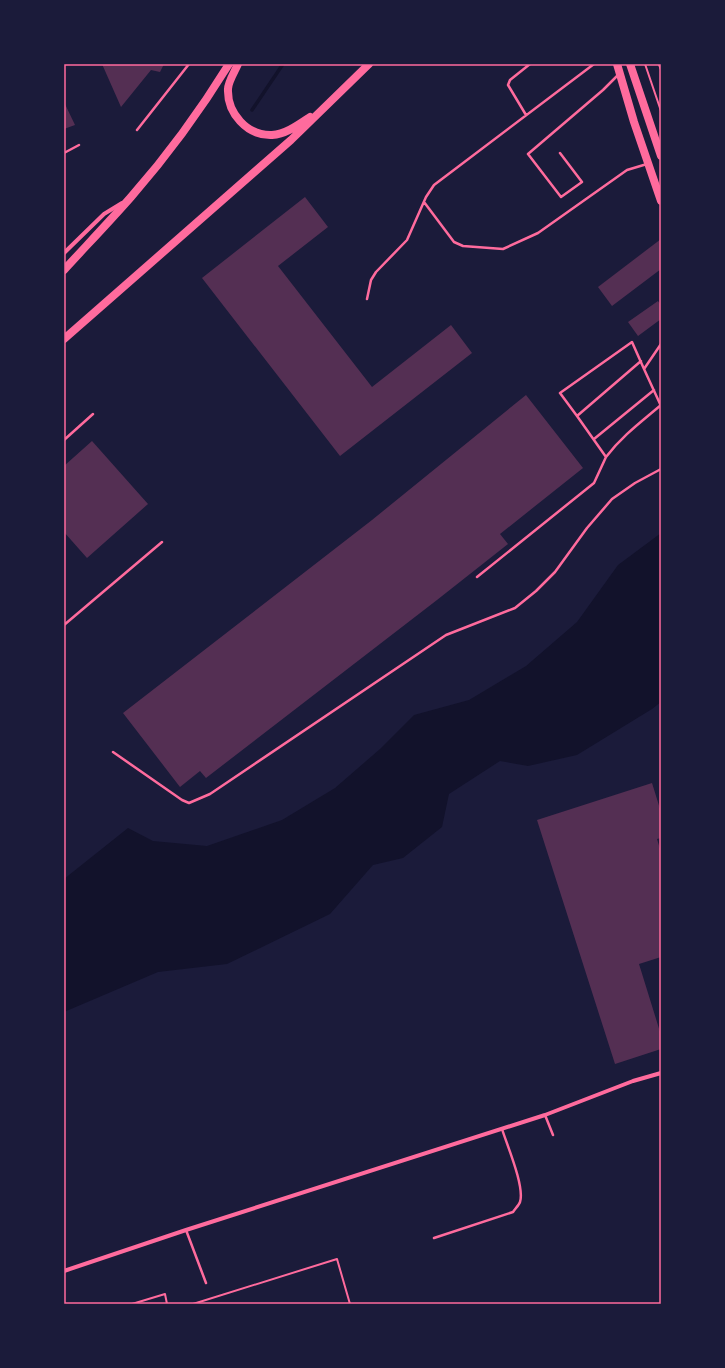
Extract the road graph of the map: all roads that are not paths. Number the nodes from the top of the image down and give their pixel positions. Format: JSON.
{"nodes":[{"id":1,"x":189,"y":64,"type":"edge"},
{"id":2,"x":228,"y":64,"type":"edge"},
{"id":3,"x":238,"y":64,"type":"edge"},
{"id":4,"x":369,"y":64,"type":"edge"},
{"id":5,"x":530,"y":64,"type":"edge"},
{"id":6,"x":594,"y":64,"type":"edge"},
{"id":7,"x":617,"y":64,"type":"edge"},
{"id":8,"x":630,"y":64,"type":"edge"},
{"id":9,"x":659,"y":64,"type":"edge"},
{"id":10,"x":661,"y":69,"type":"edge"},
{"id":11,"x":620,"y":73,"type":"junction"},
{"id":12,"x":326,"y":107,"type":"junction"},
{"id":13,"x":526,"y":115,"type":"junction"},
{"id":14,"x":137,"y":130,"type":"dead end"},
{"id":15,"x":79,"y":145,"type":"dead end"},
{"id":16,"x":64,"y":153,"type":"edge"},
{"id":17,"x":560,"y":153,"type":"dead end"},
{"id":18,"x":661,"y":156,"type":"edge"},
{"id":19,"x":648,"y":164,"type":"junction"},
{"id":20,"x":131,"y":197,"type":"junction"},
{"id":21,"x":661,"y":200,"type":"edge"},
{"id":22,"x":424,"y":202,"type":"junction"},
{"id":23,"x":64,"y":253,"type":"edge"},
{"id":24,"x":64,"y":270,"type":"edge"},
{"id":25,"x":368,"y":299,"type":"dead end"},
{"id":26,"x":64,"y":338,"type":"edge"},
{"id":27,"x":661,"y":344,"type":"edge"},
{"id":28,"x":641,"y":361,"type":"junction"},
{"id":29,"x":644,"y":369,"type":"junction"},
{"id":30,"x":654,"y":390,"type":"junction"},
{"id":31,"x":661,"y":406,"type":"edge"},
{"id":32,"x":93,"y":414,"type":"dead end"},
{"id":33,"x":577,"y":416,"type":"junction"},
{"id":34,"x":64,"y":440,"type":"edge"},
{"id":35,"x":594,"y":440,"type":"junction"},
{"id":36,"x":606,"y":457,"type":"junction"},
{"id":37,"x":661,"y":469,"type":"edge"},
{"id":38,"x":162,"y":542,"type":"dead end"},
{"id":39,"x":477,"y":577,"type":"dead end"},
{"id":40,"x":64,"y":625,"type":"edge"},
{"id":41,"x":112,"y":752,"type":"dead end"},
{"id":42,"x":661,"y":1073,"type":"edge"},
{"id":43,"x":545,"y":1115,"type":"junction"},
{"id":44,"x":502,"y":1129,"type":"junction"},
{"id":45,"x":553,"y":1135,"type":"dead end"},
{"id":46,"x":186,"y":1230,"type":"junction"},
{"id":47,"x":434,"y":1238,"type":"dead end"},
{"id":48,"x":64,"y":1271,"type":"edge"},
{"id":49,"x":206,"y":1283,"type":"dead end"}],
"edges":[{"from":1,"to":14,"type":"lane"},
{"from":2,"to":20,"type":"main road"},
{"from":3,"to":12,"type":"main road"},
{"from":4,"to":12,"type":"main road"},
{"from":5,"to":13,"type":"lane"},
{"from":6,"to":13,"type":"lane"},
{"from":7,"to":11,"type":"main road"},
{"from":8,"to":11,"type":"lane"},
{"from":8,"to":18,"type":"main road"},
{"from":9,"to":10,"type":"lane"},
{"from":11,"to":17,"type":"lane"},
{"from":11,"to":19,"type":"main road"},
{"from":12,"to":26,"type":"main road"},
{"from":13,"to":22,"type":"lane"},
{"from":15,"to":16,"type":"lane"},
{"from":19,"to":21,"type":"main road"},
{"from":19,"to":22,"type":"lane"},
{"from":20,"to":23,"type":"street"},
{"from":20,"to":24,"type":"main road"},
{"from":22,"to":25,"type":"lane"},
{"from":27,"to":29,"type":"lane"},
{"from":28,"to":29,"type":"lane"},
{"from":28,"to":33,"type":"lane"},
{"from":28,"to":33,"type":"lane"},
{"from":29,"to":30,"type":"lane"},
{"from":30,"to":31,"type":"lane"},
{"from":30,"to":35,"type":"lane"},
{"from":31,"to":36,"type":"lane"},
{"from":32,"to":34,"type":"lane"},
{"from":33,"to":35,"type":"lane"},
{"from":35,"to":36,"type":"lane"},
{"from":36,"to":39,"type":"lane"},
{"from":37,"to":41,"type":"lane"},
{"from":38,"to":40,"type":"lane"},
{"from":42,"to":43,"type":"street"},
{"from":43,"to":44,"type":"street"},
{"from":43,"to":45,"type":"lane"},
{"from":44,"to":46,"type":"street"},
{"from":44,"to":47,"type":"lane"},
{"from":46,"to":48,"type":"street"},
{"from":46,"to":49,"type":"lane"}]}
